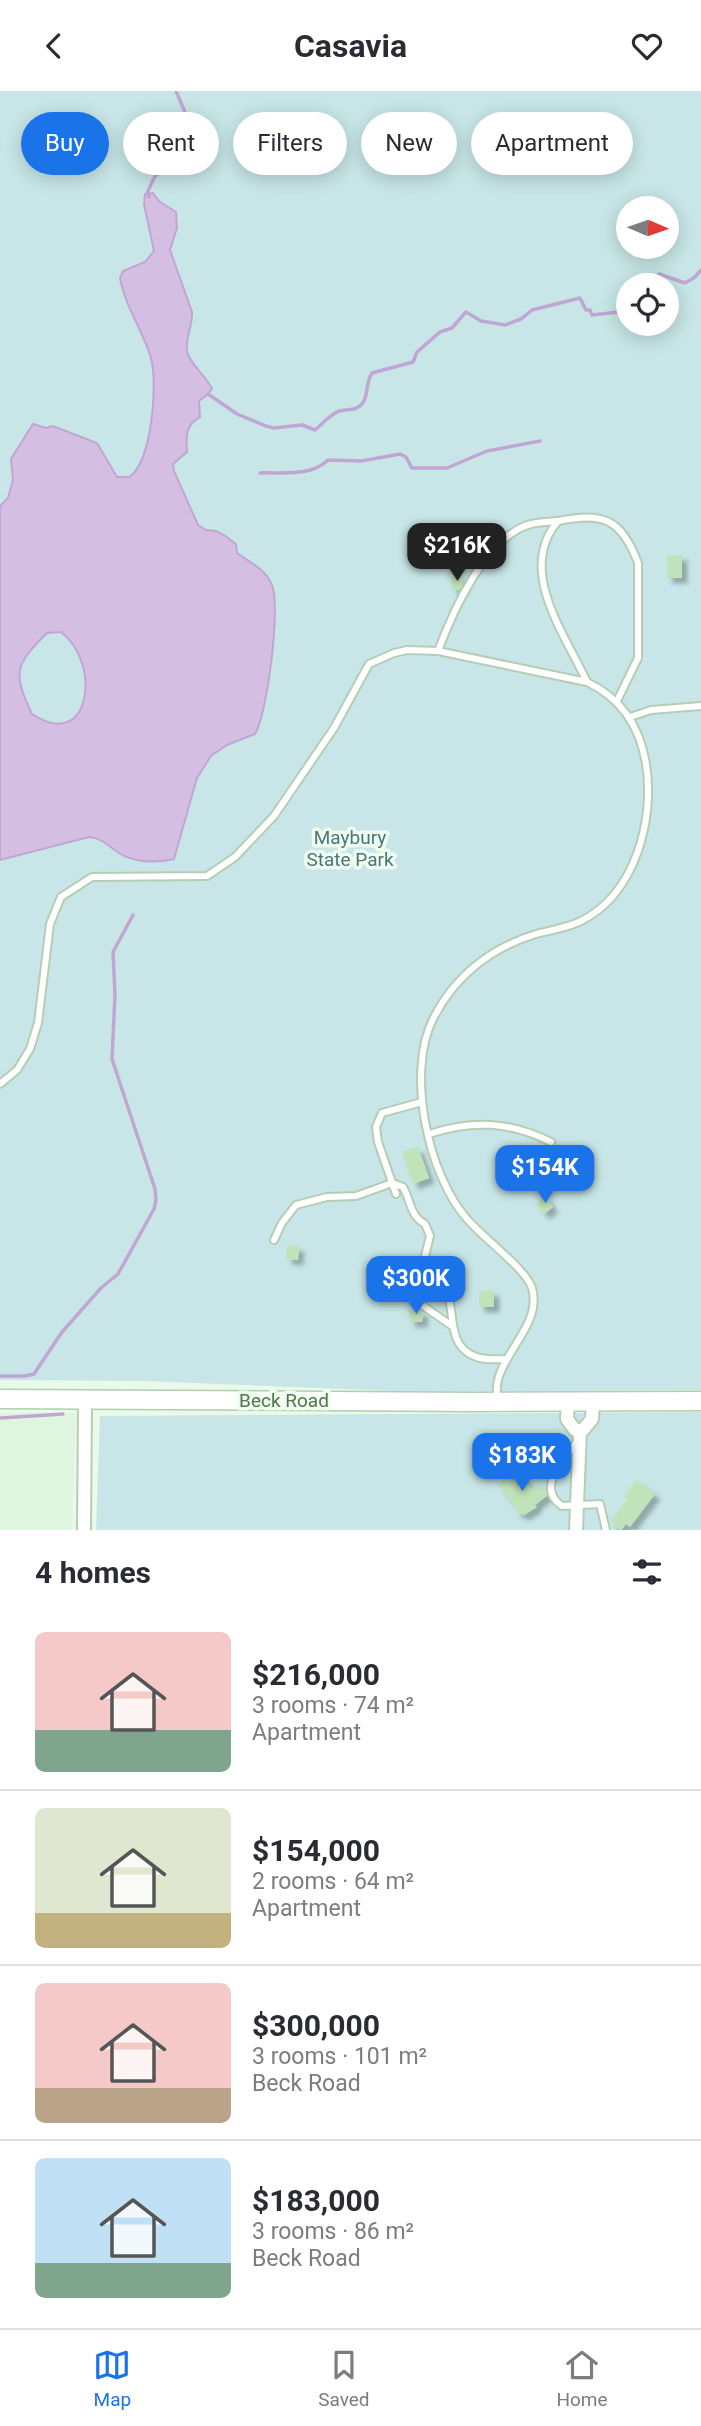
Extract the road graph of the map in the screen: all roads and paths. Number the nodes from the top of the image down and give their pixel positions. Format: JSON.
{"nodes":[{"id":1,"x":558,"y":521,"type":"junction"},
{"id":2,"x":438,"y":651,"type":"junction"},
{"id":3,"x":587,"y":682,"type":"junction"},
{"id":4,"x":617,"y":701,"type":"junction"},
{"id":5,"x":701,"y":706,"type":"edge"},
{"id":6,"x":629,"y":717,"type":"junction"},
{"id":7,"x":0,"y":1084,"type":"edge"},
{"id":8,"x":422,"y":1102,"type":"junction"},
{"id":9,"x":429,"y":1134,"type":"junction"},
{"id":10,"x":551,"y":1142,"type":"dead end"},
{"id":11,"x":392,"y":1183,"type":"junction"},
{"id":12,"x":396,"y":1194,"type":"dead end"},
{"id":13,"x":274,"y":1240,"type":"dead end"},
{"id":14,"x":423,"y":1264,"type":"dead end"},
{"id":15,"x":452,"y":1326,"type":"junction"},
{"id":16,"x":507,"y":1360,"type":"junction"},
{"id":17,"x":0,"y":1399,"type":"edge"},
{"id":18,"x":85,"y":1399,"type":"junction"},
{"id":19,"x":701,"y":1401,"type":"edge"},
{"id":20,"x":497,"y":1402,"type":"junction"},
{"id":21,"x":568,"y":1402,"type":"junction"},
{"id":22,"x":593,"y":1402,"type":"junction"},
{"id":23,"x":580,"y":1435,"type":"junction"},
{"id":24,"x":576,"y":1505,"type":"junction"},
{"id":25,"x":84,"y":1530,"type":"edge"},
{"id":26,"x":576,"y":1530,"type":"edge"},
{"id":27,"x":606,"y":1530,"type":"edge"}],
"edges":[{"from":1,"to":2,"type":"lane"},
{"from":1,"to":3,"type":"lane"},
{"from":1,"to":4,"type":"lane"},
{"from":2,"to":3,"type":"lane"},
{"from":2,"to":7,"type":"lane"},
{"from":3,"to":4,"type":"lane"},
{"from":4,"to":6,"type":"lane"},
{"from":5,"to":6,"type":"lane"},
{"from":6,"to":8,"type":"lane"},
{"from":8,"to":9,"type":"lane"},
{"from":8,"to":11,"type":"lane"},
{"from":9,"to":10,"type":"lane"},
{"from":9,"to":16,"type":"lane"},
{"from":11,"to":12,"type":"lane"},
{"from":11,"to":13,"type":"lane"},
{"from":11,"to":14,"type":"lane"},
{"from":15,"to":15,"type":"lane"},
{"from":15,"to":16,"type":"lane"},
{"from":16,"to":20,"type":"lane"},
{"from":17,"to":18,"type":"main road","name":"Beck Road"},
{"from":18,"to":20,"type":"main road","name":"Beck Road"},
{"from":18,"to":25,"type":"street"},
{"from":19,"to":22,"type":"main road","name":"Beck Road"},
{"from":20,"to":21,"type":"main road","name":"Beck Road"},
{"from":21,"to":22,"type":"main road","name":"Beck Road"},
{"from":21,"to":23,"type":"street"},
{"from":22,"to":23,"type":"street"},
{"from":23,"to":24,"type":"street"},
{"from":23,"to":24,"type":"lane"},
{"from":24,"to":26,"type":"street"},
{"from":24,"to":27,"type":"lane"}]}
